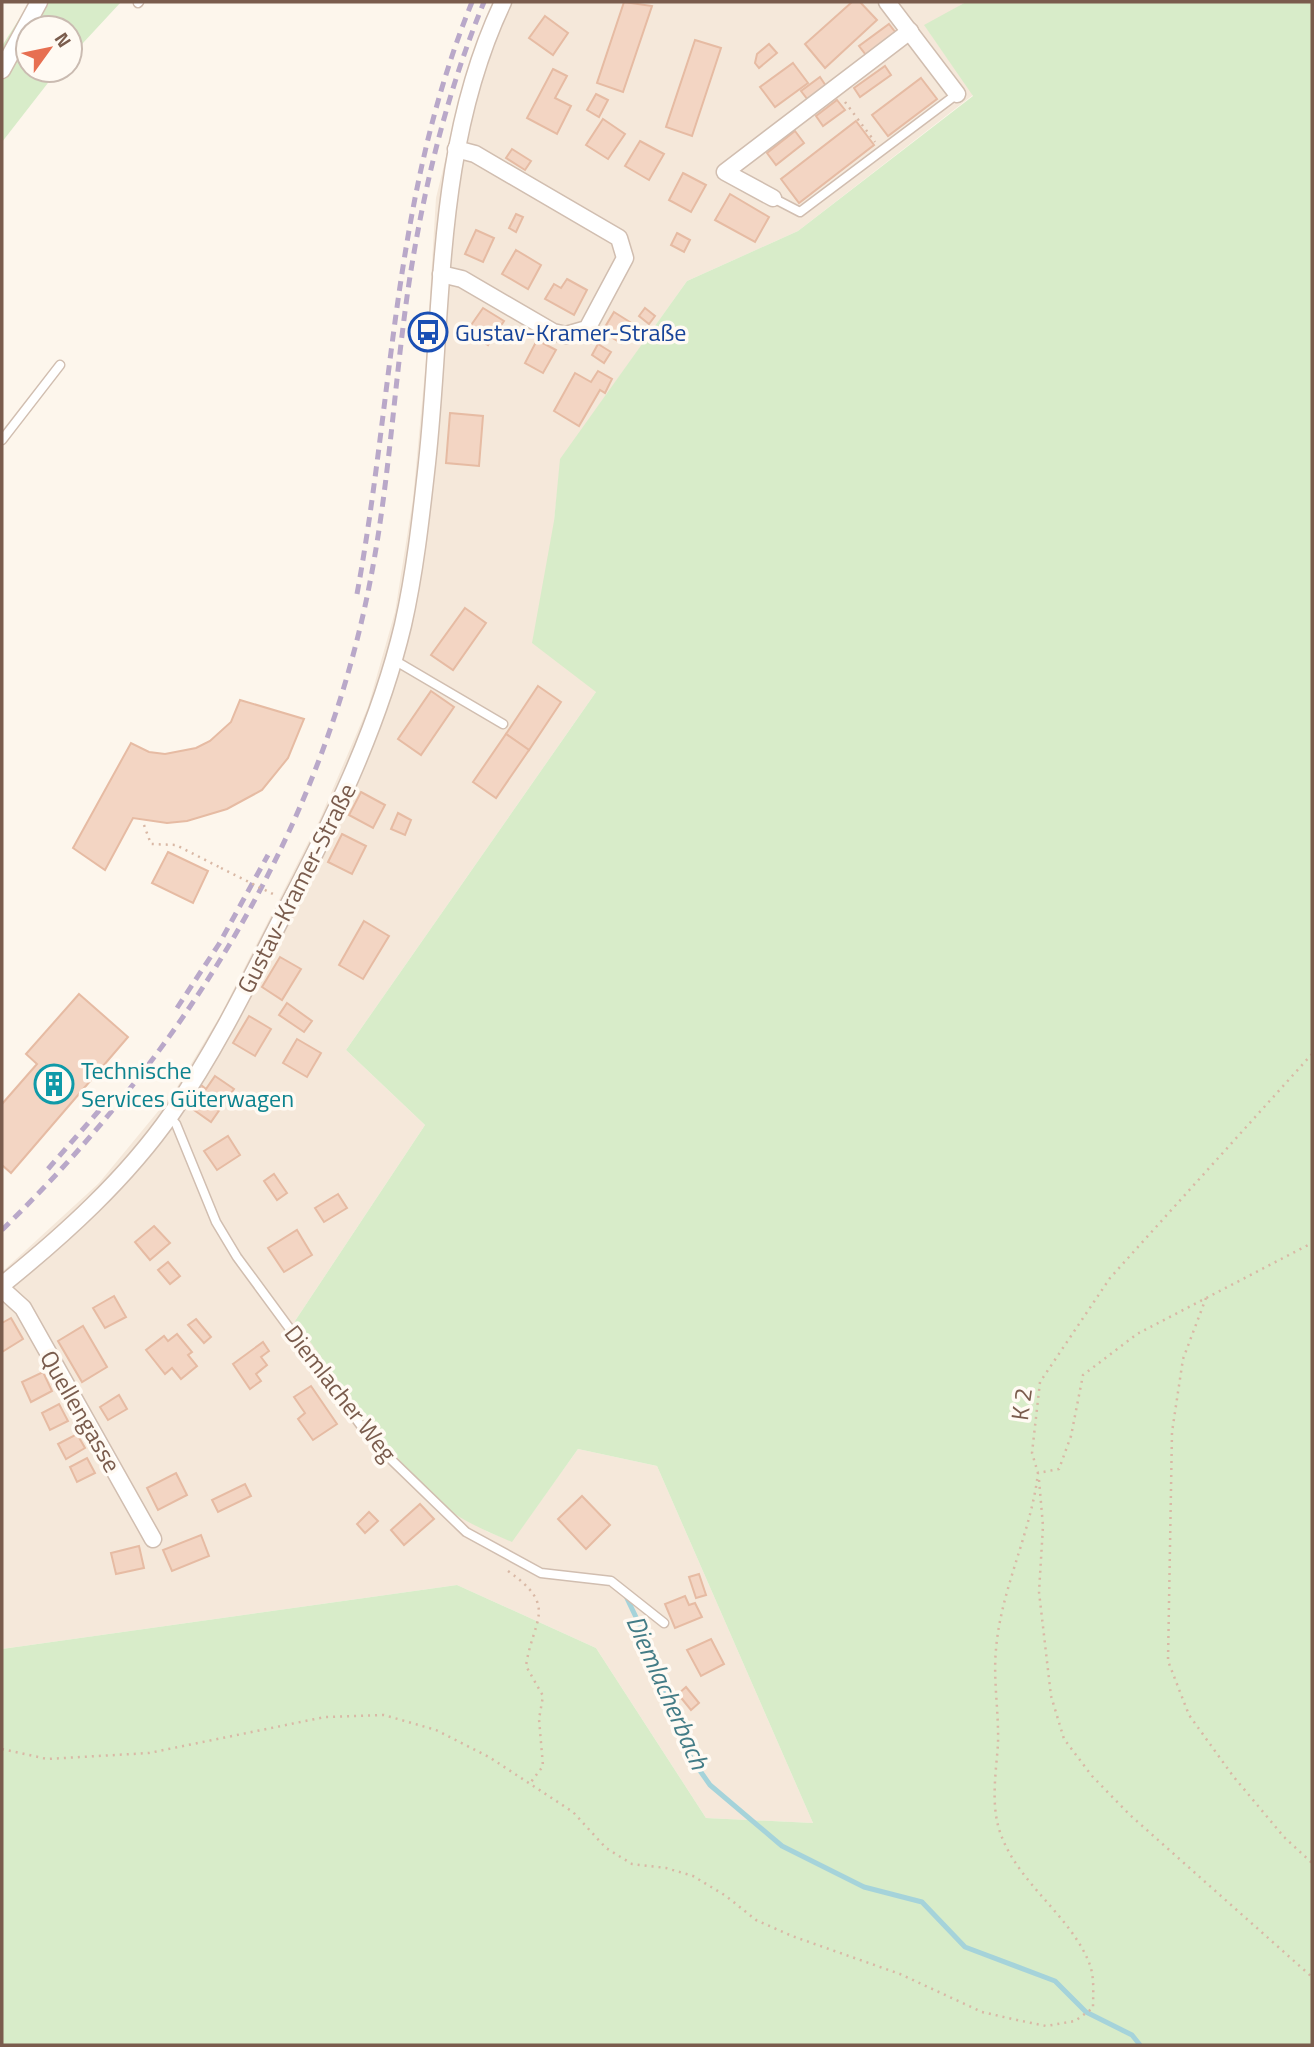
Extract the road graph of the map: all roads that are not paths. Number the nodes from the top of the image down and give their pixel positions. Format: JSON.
{"nodes":[{"id":1,"x":39,"y":2,"type":"edge"},
{"id":2,"x":503,"y":2,"type":"edge"},
{"id":3,"x":887,"y":2,"type":"edge"},
{"id":4,"x":909,"y":32,"type":"junction"},
{"id":5,"x":2,"y":70,"type":"edge"},
{"id":6,"x":957,"y":94,"type":"joint"},
{"id":7,"x":456,"y":149,"type":"junction"},
{"id":8,"x":773,"y":198,"type":"joint"},
{"id":9,"x":441,"y":274,"type":"junction"},
{"id":10,"x":61,"y":365,"type":"dead end"},
{"id":11,"x":2,"y":440,"type":"edge"},
{"id":12,"x":394,"y":660,"type":"junction"},
{"id":13,"x":503,"y":724,"type":"dead end"},
{"id":14,"x":170,"y":1117,"type":"junction"},
{"id":15,"x":2,"y":1287,"type":"edge"},
{"id":16,"x":153,"y":1539,"type":"dead end"},
{"id":17,"x":664,"y":1623,"type":"dead end"}],
"edges":[{"from":1,"to":5,"type":"street"},
{"from":2,"to":7,"type":"street","name":"Gustav-Kramer-Straße"},
{"from":3,"to":4,"type":"street"},
{"from":4,"to":6,"type":"street"},
{"from":4,"to":8,"type":"street"},
{"from":6,"to":8,"type":"lane"},
{"from":7,"to":9,"type":"street","name":"Gustav-Kramer-Straße"},
{"from":7,"to":9,"type":"street"},
{"from":9,"to":12,"type":"street","name":"Gustav-Kramer-Straße"},
{"from":10,"to":11,"type":"lane"},
{"from":12,"to":13,"type":"lane"},
{"from":12,"to":14,"type":"street","name":"Gustav-Kramer-Straße"},
{"from":14,"to":15,"type":"street","name":"Gustav-Kramer-Straße"},
{"from":14,"to":17,"type":"lane","name":"Diemlacher Weg"},
{"from":15,"to":16,"type":"street","name":"Quellengasse"}]}
